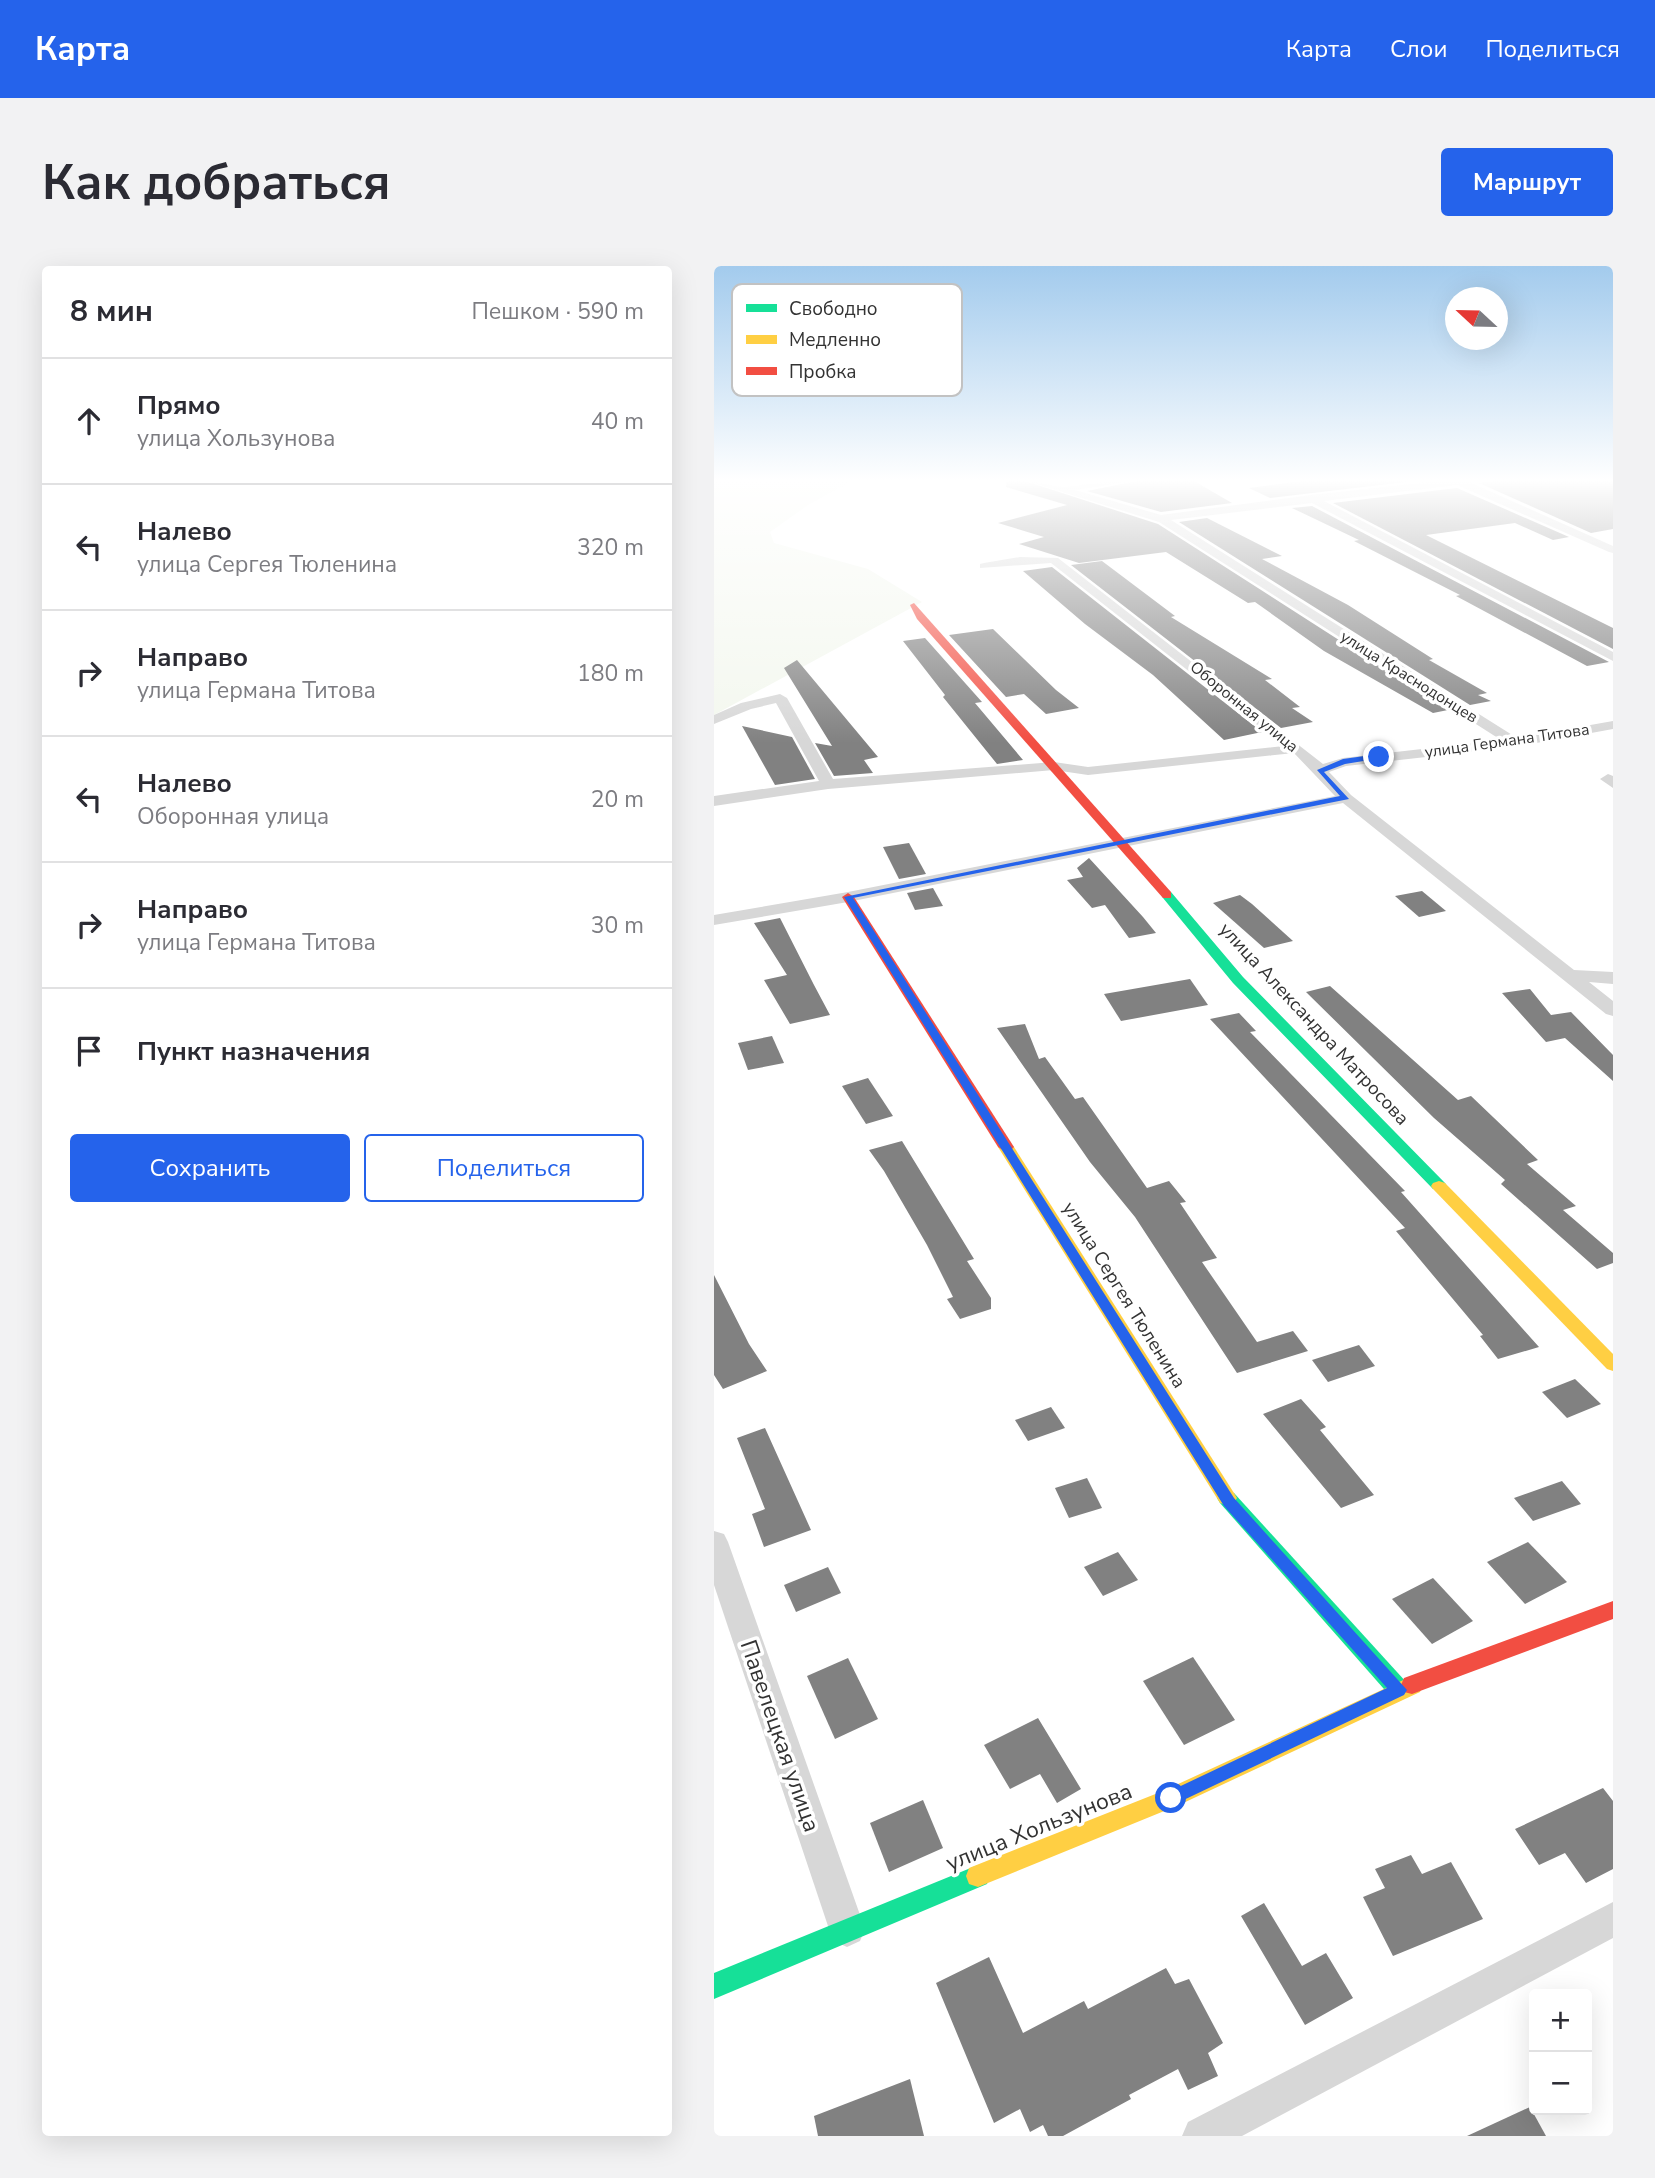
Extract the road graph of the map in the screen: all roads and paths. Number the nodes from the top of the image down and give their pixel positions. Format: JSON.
{"nodes":[{"id":1,"x":1065,"y":568,"type":"edge"},
{"id":2,"x":1235,"y":568,"type":"edge"},
{"id":3,"x":1444,"y":568,"type":"edge"},
{"id":4,"x":914,"y":606,"type":"dead end"},
{"id":5,"x":1613,"y":657,"type":"edge"},
{"id":6,"x":714,"y":720,"type":"edge"},
{"id":7,"x":1613,"y":726,"type":"edge"},
{"id":8,"x":1515,"y":743,"type":"junction"},
{"id":9,"x":1295,"y":749,"type":"junction"},
{"id":10,"x":1054,"y":766,"type":"junction"},
{"id":11,"x":1319,"y":771,"type":"junction"},
{"id":12,"x":828,"y":784,"type":"junction"},
{"id":13,"x":1346,"y":798,"type":"junction"},
{"id":14,"x":714,"y":801,"type":"edge"},
{"id":15,"x":1123,"y":842,"type":"junction"},
{"id":16,"x":848,"y":897,"type":"junction"},
{"id":17,"x":714,"y":920,"type":"edge"},
{"id":18,"x":1571,"y":975,"type":"junction"},
{"id":19,"x":1613,"y":978,"type":"edge"},
{"id":20,"x":1613,"y":1010,"type":"edge"},
{"id":21,"x":1613,"y":1365,"type":"edge"},
{"id":22,"x":714,"y":1542,"type":"edge"},
{"id":23,"x":1613,"y":1610,"type":"edge"},
{"id":24,"x":1399,"y":1690,"type":"junction"},
{"id":25,"x":1613,"y":1919,"type":"edge"},
{"id":26,"x":847,"y":1929,"type":"junction"},
{"id":27,"x":714,"y":1986,"type":"edge"},
{"id":28,"x":1202,"y":2136,"type":"edge"}],
"edges":[{"from":1,"to":9,"type":"street","name":"Оборонная улица"},
{"from":2,"to":8,"type":"street","name":"улица Краснодонцев"},
{"from":3,"to":5,"type":"street"},
{"from":4,"to":10,"type":"street","name":"улица Александра Матросова"},
{"from":6,"to":12,"type":"street"},
{"from":7,"to":8,"type":"street","name":"улица Германа Титова"},
{"from":8,"to":11,"type":"street","name":"улица Германа Титова"},
{"from":9,"to":10,"type":"street"},
{"from":9,"to":11,"type":"street","name":"Оборонная улица"},
{"from":10,"to":12,"type":"street"},
{"from":10,"to":15,"type":"street","name":"улица Александра Матросова"},
{"from":11,"to":13,"type":"street","name":"Оборонная улица"},
{"from":12,"to":14,"type":"street"},
{"from":13,"to":15,"type":"street"},
{"from":13,"to":18,"type":"street","name":"Оборонная улица"},
{"from":15,"to":16,"type":"street"},
{"from":15,"to":21,"type":"street","name":"улица Александра Матросова"},
{"from":16,"to":17,"type":"street"},
{"from":16,"to":24,"type":"street","name":"улица Сергея Тюленина"},
{"from":18,"to":19,"type":"street"},
{"from":18,"to":20,"type":"street","name":"Оборонная улица"},
{"from":22,"to":26,"type":"street","name":"Павелецкая улица"},
{"from":23,"to":24,"type":"street","name":"улица Хользунова"},
{"from":24,"to":26,"type":"street","name":"улица Хользунова"},
{"from":25,"to":28,"type":"street"},
{"from":26,"to":27,"type":"street","name":"улица Хользунова"}]}
